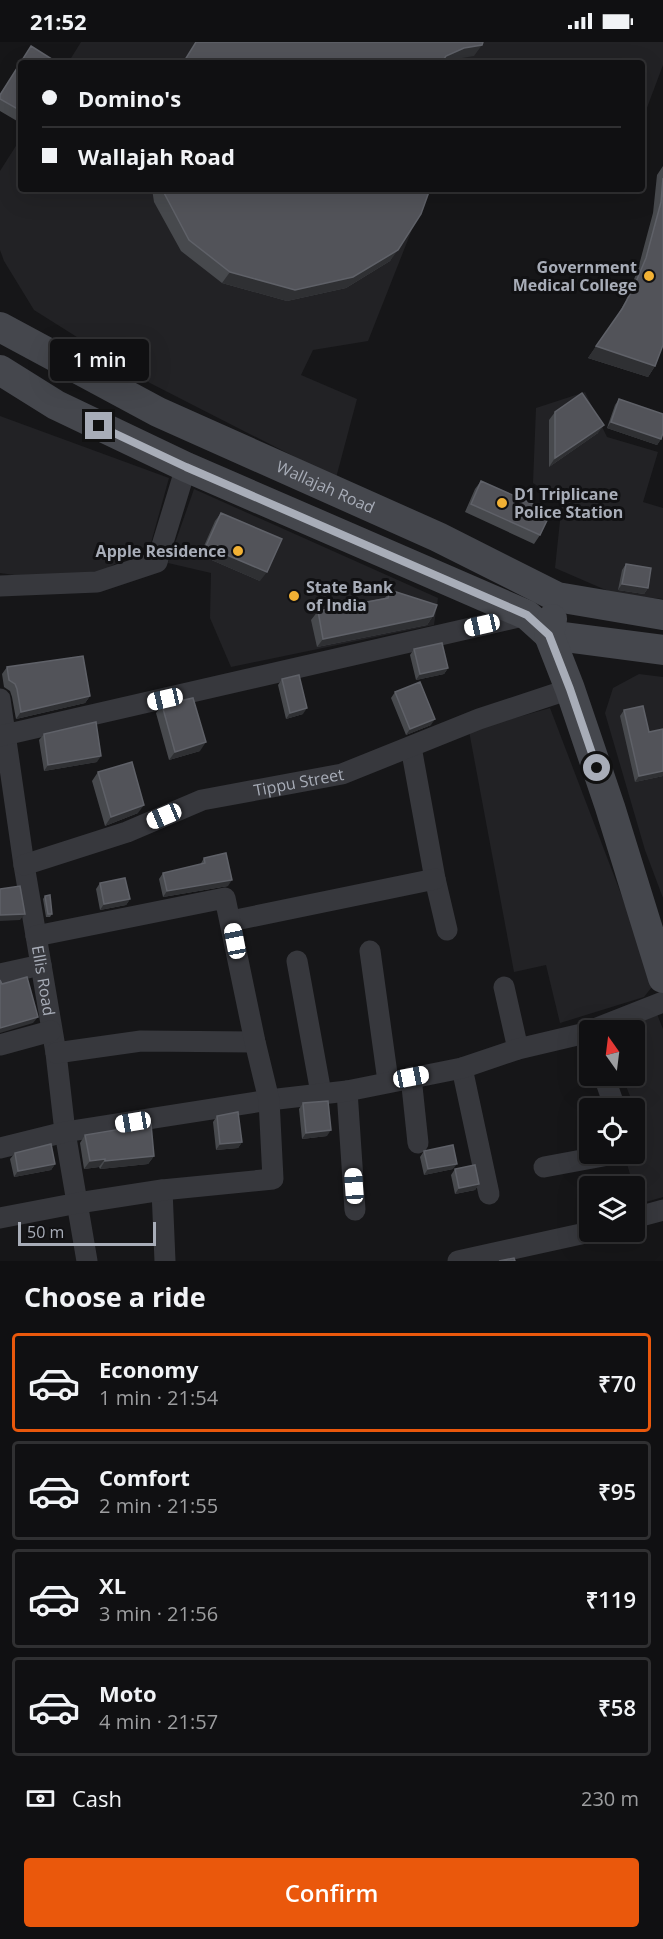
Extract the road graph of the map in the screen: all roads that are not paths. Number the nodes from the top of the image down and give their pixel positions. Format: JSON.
{"nodes":[{"id":1,"x":0,"y":327,"type":"edge"},
{"id":2,"x":0,"y":370,"type":"edge"},
{"id":3,"x":186,"y":467,"type":"junction"},
{"id":4,"x":0,"y":586,"type":"edge"},
{"id":5,"x":557,"y":597,"type":"junction"},
{"id":6,"x":527,"y":615,"type":"junction"},
{"id":7,"x":663,"y":615,"type":"edge"},
{"id":8,"x":549,"y":635,"type":"junction"},
{"id":9,"x":663,"y":650,"type":"edge"},
{"id":10,"x":570,"y":689,"type":"junction"},
{"id":11,"x":0,"y":699,"type":"edge"},
{"id":12,"x":3,"y":736,"type":"edge"},
{"id":13,"x":411,"y":747,"type":"junction"},
{"id":14,"x":24,"y":865,"type":"junction"},
{"id":15,"x":435,"y":879,"type":"junction"},
{"id":16,"x":231,"y":921,"type":"junction"},
{"id":17,"x":447,"y":930,"type":"dead end"},
{"id":18,"x":36,"y":936,"type":"junction"},
{"id":19,"x":658,"y":945,"type":"edge"},
{"id":20,"x":370,"y":951,"type":"dead end"},
{"id":21,"x":297,"y":961,"type":"dead end"},
{"id":22,"x":41,"y":965,"type":"junction"},
{"id":23,"x":0,"y":974,"type":"edge"},
{"id":24,"x":663,"y":978,"type":"edge"},
{"id":25,"x":504,"y":987,"type":"dead end"},
{"id":26,"x":663,"y":1002,"type":"edge"},
{"id":27,"x":618,"y":1020,"type":"edge"},
{"id":28,"x":51,"y":1031,"type":"junction"},
{"id":29,"x":579,"y":1034,"type":"edge"},
{"id":30,"x":255,"y":1042,"type":"junction"},
{"id":31,"x":0,"y":1045,"type":"edge"},
{"id":32,"x":518,"y":1049,"type":"junction"},
{"id":33,"x":56,"y":1053,"type":"junction"},
{"id":34,"x":462,"y":1068,"type":"junction"},
{"id":35,"x":411,"y":1077,"type":"junction"},
{"id":36,"x":388,"y":1082,"type":"junction"},
{"id":37,"x":347,"y":1091,"type":"junction"},
{"id":38,"x":321,"y":1093,"type":"junction"},
{"id":39,"x":269,"y":1100,"type":"junction"},
{"id":40,"x":65,"y":1132,"type":"junction"},
{"id":41,"x":418,"y":1143,"type":"dead end"},
{"id":42,"x":0,"y":1148,"type":"edge"},
{"id":43,"x":579,"y":1160,"type":"edge"},
{"id":44,"x":544,"y":1167,"type":"dead end"},
{"id":45,"x":162,"y":1190,"type":"junction"},
{"id":46,"x":489,"y":1194,"type":"dead end"},
{"id":47,"x":78,"y":1203,"type":"junction"},
{"id":48,"x":355,"y":1210,"type":"dead end"},
{"id":49,"x":663,"y":1210,"type":"edge"},
{"id":50,"x":645,"y":1215,"type":"edge"},
{"id":51,"x":0,"y":1218,"type":"edge"},
{"id":52,"x":579,"y":1234,"type":"edge"},
{"id":53,"x":87,"y":1261,"type":"edge"},
{"id":54,"x":165,"y":1261,"type":"edge"},
{"id":55,"x":459,"y":1261,"type":"edge"}],
"edges":[{"from":1,"to":5,"type":"main road","name":"Wallajah Road"},
{"from":2,"to":3,"type":"main road"},
{"from":3,"to":4,"type":"street"},
{"from":3,"to":6,"type":"main road"},
{"from":5,"to":7,"type":"main road","name":"Wallajah Road"},
{"from":5,"to":8,"type":"main road"},
{"from":6,"to":8,"type":"main road"},
{"from":6,"to":12,"type":"street"},
{"from":8,"to":9,"type":"main road"},
{"from":8,"to":10,"type":"main road"},
{"from":10,"to":13,"type":"street","name":"Tippu Street"},
{"from":10,"to":19,"type":"main road"},
{"from":11,"to":12,"type":"street","name":"Ellis Road"},
{"from":12,"to":14,"type":"street","name":"Ellis Road"},
{"from":13,"to":14,"type":"street","name":"Tippu Street"},
{"from":13,"to":15,"type":"street"},
{"from":14,"to":18,"type":"street","name":"Ellis Road"},
{"from":15,"to":16,"type":"street"},
{"from":15,"to":17,"type":"street"},
{"from":16,"to":18,"type":"street"},
{"from":16,"to":30,"type":"street"},
{"from":18,"to":22,"type":"street","name":"Ellis Road"},
{"from":19,"to":24,"type":"main road"},
{"from":20,"to":36,"type":"street"},
{"from":21,"to":38,"type":"street"},
{"from":22,"to":23,"type":"street"},
{"from":22,"to":28,"type":"street","name":"Ellis Road"},
{"from":25,"to":32,"type":"street"},
{"from":26,"to":27,"type":"street"},
{"from":28,"to":31,"type":"street"},
{"from":28,"to":33,"type":"street","name":"Ellis Road"},
{"from":29,"to":32,"type":"street"},
{"from":30,"to":33,"type":"street"},
{"from":30,"to":39,"type":"street"},
{"from":32,"to":34,"type":"street"},
{"from":33,"to":40,"type":"street","name":"Ellis Road"},
{"from":34,"to":35,"type":"street"},
{"from":34,"to":46,"type":"street"},
{"from":35,"to":36,"type":"street"},
{"from":35,"to":41,"type":"street"},
{"from":36,"to":37,"type":"street"},
{"from":37,"to":38,"type":"street"},
{"from":37,"to":48,"type":"street"},
{"from":38,"to":39,"type":"street"},
{"from":39,"to":40,"type":"street"},
{"from":39,"to":45,"type":"street"},
{"from":40,"to":42,"type":"street"},
{"from":40,"to":47,"type":"street","name":"Ellis Road"},
{"from":43,"to":44,"type":"street"},
{"from":45,"to":47,"type":"street"},
{"from":45,"to":54,"type":"street"},
{"from":47,"to":51,"type":"street"},
{"from":47,"to":53,"type":"street","name":"Ellis Road"},
{"from":49,"to":50,"type":"street"},
{"from":52,"to":55,"type":"street"}]}
